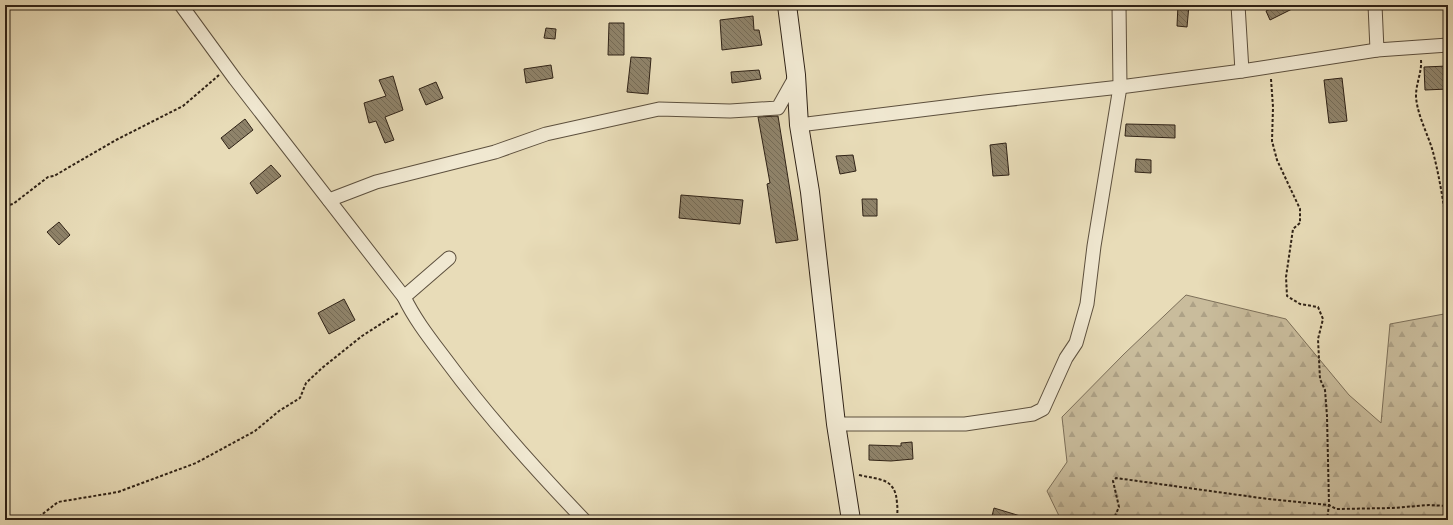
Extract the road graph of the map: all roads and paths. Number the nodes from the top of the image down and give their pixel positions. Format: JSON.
{"nodes":[{"id":1,"x":180,"y":5,"type":"edge"},
{"id":2,"x":787,"y":5,"type":"edge"},
{"id":3,"x":1119,"y":5,"type":"edge"},
{"id":4,"x":1238,"y":5,"type":"edge"},
{"id":5,"x":1375,"y":5,"type":"edge"},
{"id":6,"x":1448,"y":45,"type":"edge"},
{"id":7,"x":1424,"y":47,"type":"junction"},
{"id":8,"x":1377,"y":50,"type":"junction"},
{"id":9,"x":227,"y":68,"type":"junction"},
{"id":10,"x":1264,"y":68,"type":"junction"},
{"id":11,"x":1242,"y":71,"type":"junction"},
{"id":12,"x":796,"y":75,"type":"junction"},
{"id":13,"x":1120,"y":87,"type":"junction"},
{"id":14,"x":799,"y":125,"type":"junction"},
{"id":15,"x":329,"y":200,"type":"junction"},
{"id":16,"x":5,"y":206,"type":"edge"},
{"id":17,"x":1448,"y":234,"type":"edge"},
{"id":18,"x":449,"y":258,"type":"dead end"},
{"id":19,"x":404,"y":297,"type":"junction"},
{"id":20,"x":411,"y":311,"type":"junction"},
{"id":21,"x":836,"y":424,"type":"junction"},
{"id":22,"x":844,"y":472,"type":"junction"},
{"id":23,"x":1329,"y":505,"type":"junction"},
{"id":24,"x":1448,"y":506,"type":"edge"},
{"id":25,"x":35,"y":520,"type":"edge"},
{"id":26,"x":584,"y":520,"type":"edge"},
{"id":27,"x":851,"y":520,"type":"edge"},
{"id":28,"x":897,"y":520,"type":"edge"},
{"id":29,"x":1100,"y":520,"type":"edge"},
{"id":30,"x":1327,"y":520,"type":"edge"}],
"edges":[{"from":1,"to":9,"type":"street"},
{"from":2,"to":12,"type":"main road"},
{"from":3,"to":13,"type":"street"},
{"from":4,"to":11,"type":"street"},
{"from":5,"to":8,"type":"street"},
{"from":6,"to":7,"type":"street"},
{"from":7,"to":8,"type":"street"},
{"from":7,"to":17,"type":"path"},
{"from":8,"to":10,"type":"street"},
{"from":9,"to":15,"type":"street"},
{"from":9,"to":16,"type":"path"},
{"from":10,"to":11,"type":"street"},
{"from":10,"to":23,"type":"path"},
{"from":11,"to":13,"type":"street"},
{"from":12,"to":14,"type":"main road"},
{"from":12,"to":15,"type":"street"},
{"from":13,"to":14,"type":"street"},
{"from":13,"to":21,"type":"street"},
{"from":14,"to":21,"type":"main road"},
{"from":15,"to":19,"type":"street"},
{"from":18,"to":19,"type":"street"},
{"from":19,"to":20,"type":"street"},
{"from":20,"to":25,"type":"path"},
{"from":20,"to":26,"type":"street"},
{"from":21,"to":22,"type":"main road"},
{"from":22,"to":27,"type":"main road"},
{"from":22,"to":28,"type":"path"},
{"from":23,"to":24,"type":"path"},
{"from":23,"to":29,"type":"path"},
{"from":23,"to":30,"type":"path"}]}
